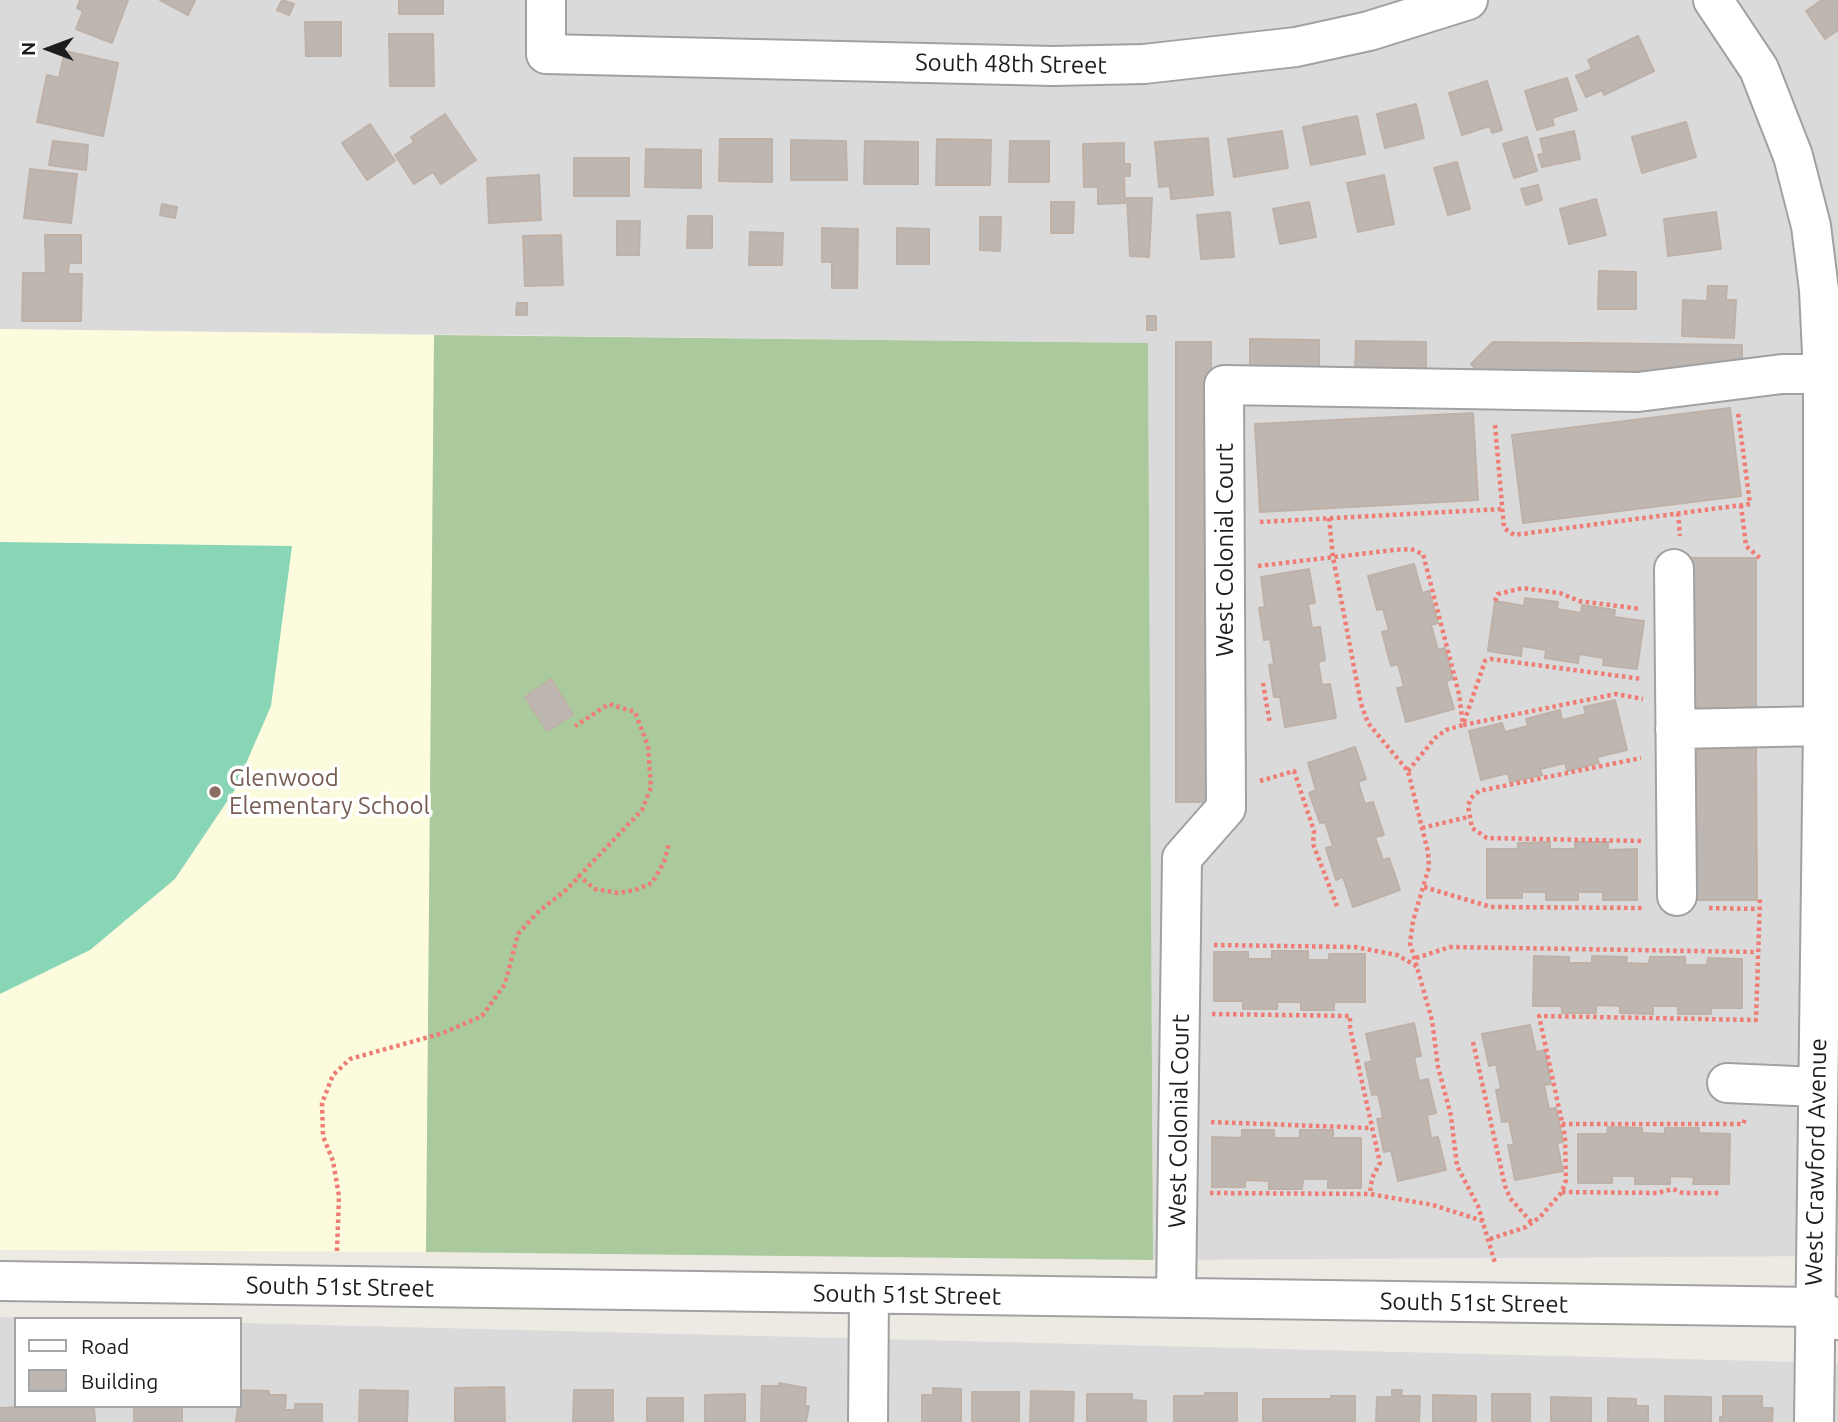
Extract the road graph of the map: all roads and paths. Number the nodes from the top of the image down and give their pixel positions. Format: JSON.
{"nodes":[{"id":1,"x":546,"y":0,"type":"edge"},
{"id":2,"x":1468,"y":0,"type":"edge"},
{"id":3,"x":1713,"y":0,"type":"edge"},
{"id":4,"x":1823,"y":374,"type":"junction"},
{"id":5,"x":1734,"y":380,"type":"junction"},
{"id":6,"x":1492,"y":389,"type":"junction"},
{"id":7,"x":1741,"y":505,"type":"junction"},
{"id":8,"x":1502,"y":509,"type":"junction"},
{"id":9,"x":1329,"y":518,"type":"junction"},
{"id":10,"x":1224,"y":523,"type":"junction"},
{"id":11,"x":1333,"y":557,"type":"junction"},
{"id":12,"x":1761,"y":559,"type":"dead end"},
{"id":13,"x":1225,"y":569,"type":"junction"},
{"id":14,"x":1674,"y":569,"type":"dead end"},
{"id":15,"x":1495,"y":601,"type":"dead end"},
{"id":16,"x":1674,"y":611,"type":"junction"},
{"id":17,"x":1675,"y":704,"type":"junction"},
{"id":18,"x":1463,"y":725,"type":"junction"},
{"id":19,"x":575,"y":726,"type":"dead end"},
{"id":20,"x":1823,"y":726,"type":"junction"},
{"id":21,"x":1645,"y":757,"type":"dead end"},
{"id":22,"x":1408,"y":771,"type":"junction"},
{"id":23,"x":1226,"y":792,"type":"junction"},
{"id":24,"x":1468,"y":817,"type":"junction"},
{"id":25,"x":1830,"y":820,"type":"edge"},
{"id":26,"x":1422,"y":828,"type":"junction"},
{"id":27,"x":1643,"y":841,"type":"dead end"},
{"id":28,"x":669,"y":843,"type":"dead end"},
{"id":29,"x":578,"y":875,"type":"junction"},
{"id":30,"x":1424,"y":887,"type":"junction"},
{"id":31,"x":1760,"y":898,"type":"dead end"},
{"id":32,"x":1680,"y":904,"type":"junction"},
{"id":33,"x":1337,"y":906,"type":"dead end"},
{"id":34,"x":1759,"y":909,"type":"junction"},
{"id":35,"x":1181,"y":944,"type":"junction"},
{"id":36,"x":1758,"y":952,"type":"junction"},
{"id":37,"x":1416,"y":958,"type":"junction"},
{"id":38,"x":1419,"y":967,"type":"junction"},
{"id":39,"x":1180,"y":1014,"type":"junction"},
{"id":40,"x":1473,"y":1042,"type":"dead end"},
{"id":41,"x":1828,"y":1043,"type":"edge"},
{"id":42,"x":1741,"y":1084,"type":"joint"},
{"id":43,"x":1817,"y":1087,"type":"junction"},
{"id":44,"x":1178,"y":1121,"type":"junction"},
{"id":45,"x":1562,"y":1124,"type":"junction"},
{"id":46,"x":1371,"y":1128,"type":"junction"},
{"id":47,"x":1562,"y":1192,"type":"junction"},
{"id":48,"x":1178,"y":1193,"type":"junction"},
{"id":49,"x":1721,"y":1193,"type":"dead end"},
{"id":50,"x":1370,"y":1194,"type":"junction"},
{"id":51,"x":1483,"y":1221,"type":"junction"},
{"id":52,"x":1532,"y":1223,"type":"junction"},
{"id":53,"x":1490,"y":1239,"type":"junction"},
{"id":54,"x":1494,"y":1263,"type":"dead end"},
{"id":55,"x":0,"y":1281,"type":"edge"},
{"id":56,"x":336,"y":1287,"type":"junction"},
{"id":57,"x":869,"y":1295,"type":"junction"},
{"id":58,"x":1176,"y":1298,"type":"junction"},
{"id":59,"x":1830,"y":1307,"type":"edge"},
{"id":60,"x":868,"y":1422,"type":"edge"},
{"id":61,"x":1814,"y":1422,"type":"edge"}],
"edges":[{"from":1,"to":2,"type":"street","name":"South 48th Street"},
{"from":3,"to":4,"type":"street","name":"West Crawford Avenue"},
{"from":4,"to":5,"type":"street","name":"West Colonial Court"},
{"from":4,"to":20,"type":"street","name":"West Crawford Avenue"},
{"from":5,"to":6,"type":"street","name":"West Colonial Court"},
{"from":5,"to":7,"type":"path"},
{"from":6,"to":8,"type":"path"},
{"from":6,"to":10,"type":"street","name":"West Colonial Court"},
{"from":7,"to":8,"type":"path"},
{"from":7,"to":12,"type":"path"},
{"from":8,"to":9,"type":"path"},
{"from":9,"to":10,"type":"path"},
{"from":9,"to":11,"type":"path"},
{"from":10,"to":13,"type":"street","name":"West Colonial Court"},
{"from":11,"to":13,"type":"path"},
{"from":11,"to":18,"type":"path"},
{"from":11,"to":22,"type":"path"},
{"from":13,"to":23,"type":"street","name":"West Colonial Court"},
{"from":14,"to":16,"type":"street"},
{"from":15,"to":16,"type":"path"},
{"from":16,"to":17,"type":"street"},
{"from":17,"to":18,"type":"path"},
{"from":17,"to":18,"type":"path"},
{"from":17,"to":20,"type":"street"},
{"from":17,"to":32,"type":"street"},
{"from":18,"to":22,"type":"path"},
{"from":19,"to":29,"type":"path"},
{"from":20,"to":25,"type":"street","name":"West Crawford Avenue"},
{"from":21,"to":24,"type":"path"},
{"from":22,"to":26,"type":"path"},
{"from":23,"to":33,"type":"path"},
{"from":23,"to":35,"type":"street","name":"West Colonial Court"},
{"from":24,"to":26,"type":"path"},
{"from":24,"to":27,"type":"path"},
{"from":25,"to":41,"type":"street","name":"West Crawford Avenue"},
{"from":26,"to":30,"type":"path"},
{"from":28,"to":29,"type":"path"},
{"from":29,"to":56,"type":"path"},
{"from":30,"to":32,"type":"path"},
{"from":30,"to":37,"type":"path"},
{"from":31,"to":34,"type":"path"},
{"from":32,"to":34,"type":"path"},
{"from":34,"to":36,"type":"path"},
{"from":35,"to":38,"type":"path"},
{"from":35,"to":39,"type":"street","name":"West Colonial Court"},
{"from":36,"to":37,"type":"path"},
{"from":36,"to":45,"type":"path"},
{"from":37,"to":38,"type":"path"},
{"from":38,"to":51,"type":"path"},
{"from":39,"to":44,"type":"street","name":"West Colonial Court"},
{"from":39,"to":46,"type":"path"},
{"from":40,"to":52,"type":"path"},
{"from":41,"to":43,"type":"street","name":"West Crawford Avenue"},
{"from":42,"to":43,"type":"street"},
{"from":42,"to":45,"type":"path"},
{"from":43,"to":59,"type":"street","name":"West Crawford Avenue"},
{"from":44,"to":46,"type":"path"},
{"from":44,"to":48,"type":"street","name":"West Colonial Court"},
{"from":45,"to":47,"type":"path"},
{"from":46,"to":50,"type":"path"},
{"from":47,"to":49,"type":"path"},
{"from":47,"to":52,"type":"path"},
{"from":48,"to":50,"type":"path"},
{"from":48,"to":58,"type":"street","name":"West Colonial Court"},
{"from":50,"to":51,"type":"path"},
{"from":51,"to":53,"type":"path"},
{"from":52,"to":53,"type":"path"},
{"from":53,"to":54,"type":"path"},
{"from":55,"to":56,"type":"street","name":"South 51st Street"},
{"from":56,"to":57,"type":"street","name":"South 51st Street"},
{"from":57,"to":58,"type":"street","name":"South 51st Street"},
{"from":57,"to":60,"type":"street"},
{"from":58,"to":59,"type":"street","name":"South 51st Street"},
{"from":59,"to":61,"type":"street","name":"West Crawford Avenue"}]}
